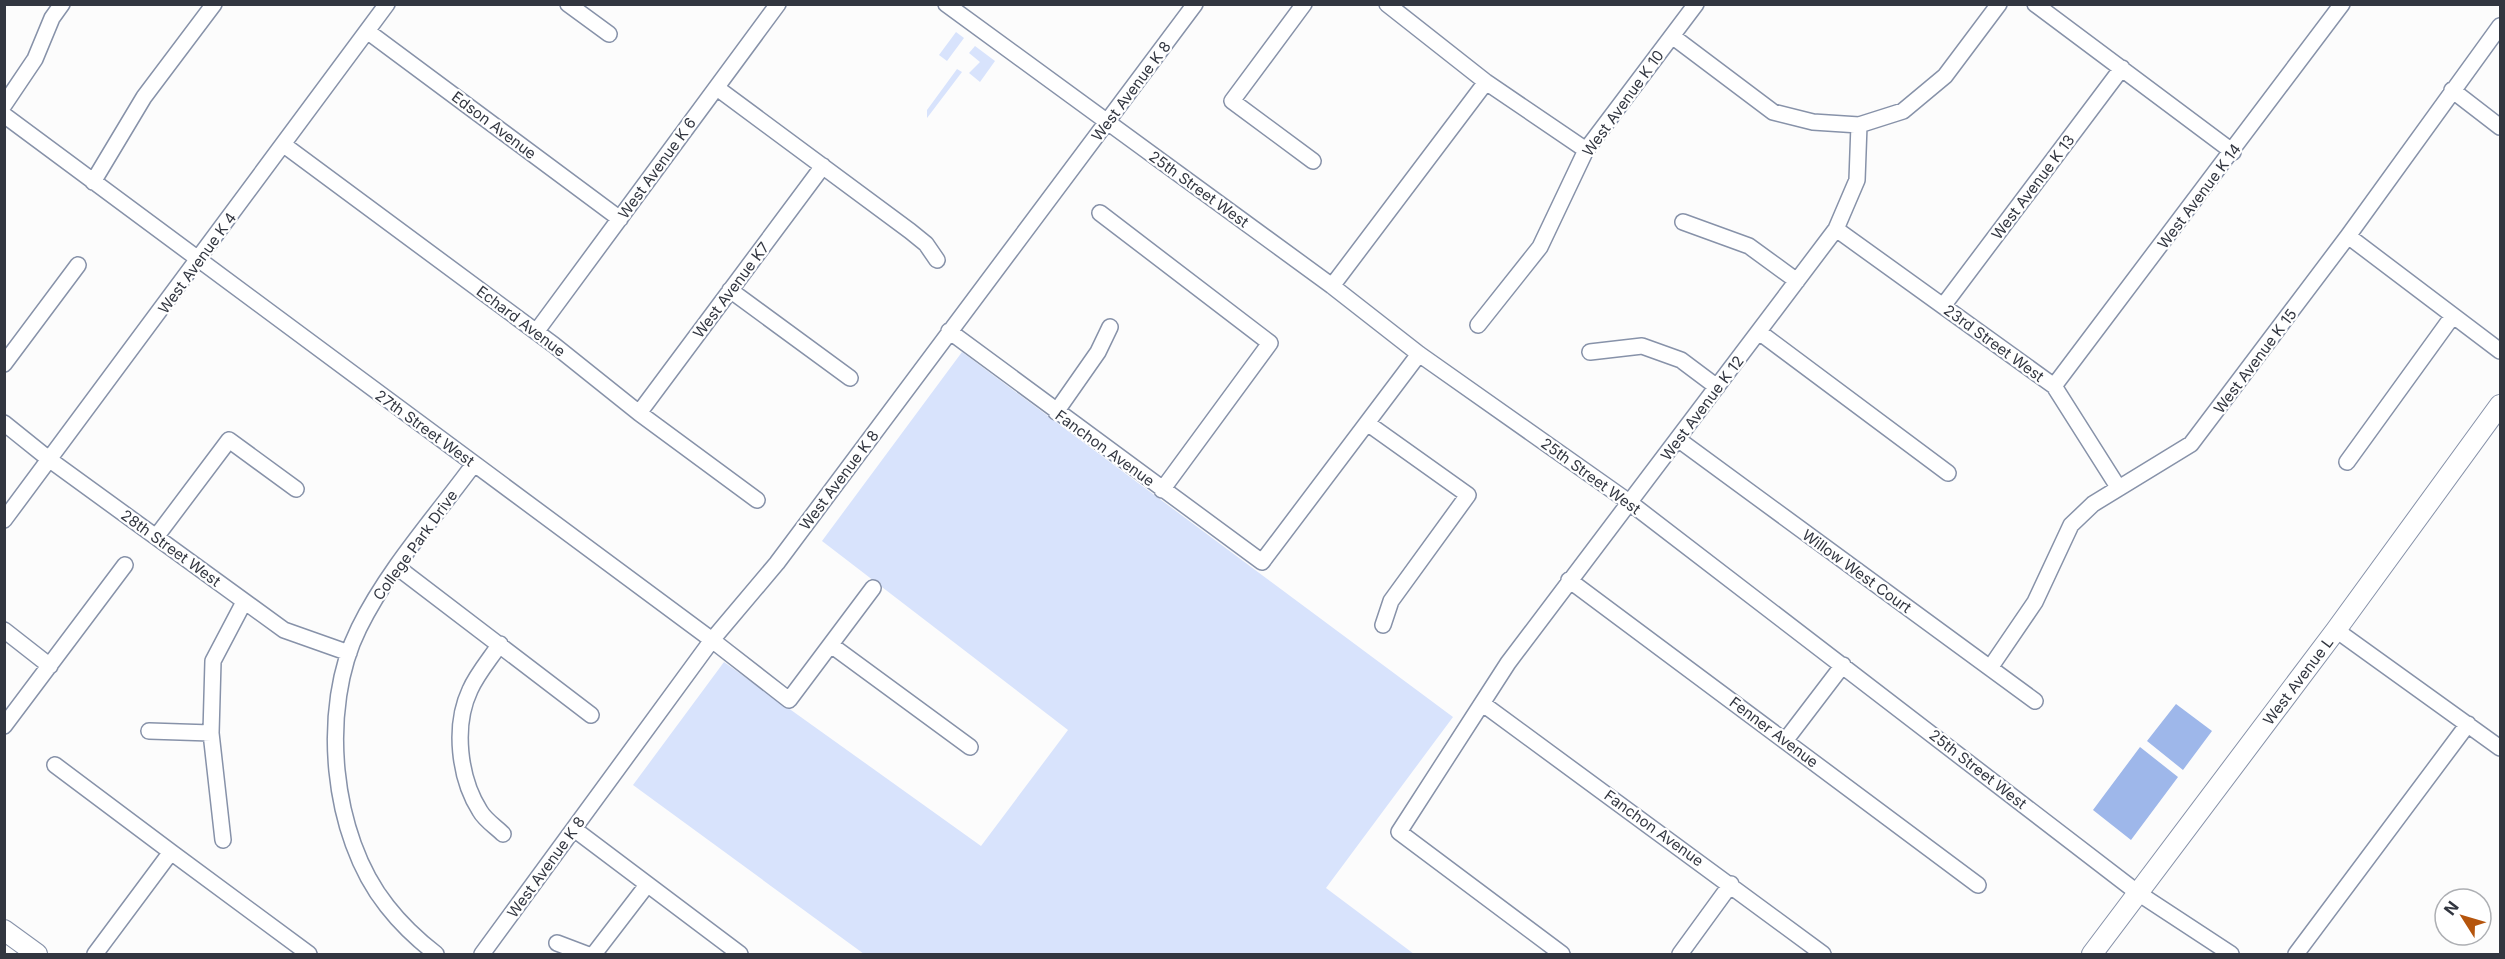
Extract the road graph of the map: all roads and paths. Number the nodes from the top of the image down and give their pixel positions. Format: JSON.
{"nodes":[{"id":1,"x":62,"y":4,"type":"edge"},
{"id":2,"x":214,"y":4,"type":"edge"},
{"id":3,"x":387,"y":4,"type":"edge"},
{"id":4,"x":568,"y":4,"type":"edge"},
{"id":5,"x":778,"y":4,"type":"edge"},
{"id":6,"x":946,"y":4,"type":"edge"},
{"id":7,"x":1195,"y":4,"type":"edge"},
{"id":8,"x":1304,"y":4,"type":"edge"},
{"id":9,"x":1387,"y":4,"type":"edge"},
{"id":10,"x":1696,"y":4,"type":"edge"},
{"id":11,"x":1999,"y":4,"type":"edge"},
{"id":12,"x":2035,"y":4,"type":"edge"},
{"id":13,"x":2340,"y":5,"type":"edge"},
{"id":14,"x":2500,"y":26,"type":"edge"},
{"id":15,"x":367,"y":31,"type":"junction"},
{"id":16,"x":609,"y":34,"type":"dead end"},
{"id":17,"x":1672,"y":36,"type":"junction"},
{"id":18,"x":2122,"y":68,"type":"junction"},
{"id":19,"x":1486,"y":82,"type":"junction"},
{"id":20,"x":717,"y":88,"type":"junction"},
{"id":21,"x":2451,"y":90,"type":"junction"},
{"id":22,"x":4,"y":105,"type":"edge"},
{"id":23,"x":4,"y":116,"type":"edge"},
{"id":24,"x":1108,"y":123,"type":"junction"},
{"id":25,"x":1859,"y":125,"type":"junction"},
{"id":26,"x":2500,"y":127,"type":"edge"},
{"id":27,"x":284,"y":145,"type":"junction"},
{"id":28,"x":1586,"y":150,"type":"junction"},
{"id":29,"x":2233,"y":152,"type":"junction"},
{"id":30,"x":1313,"y":160,"type":"dead end"},
{"id":31,"x":823,"y":166,"type":"junction"},
{"id":32,"x":93,"y":182,"type":"junction"},
{"id":33,"x":1100,"y":213,"type":"dead end"},
{"id":34,"x":620,"y":219,"type":"junction"},
{"id":35,"x":1683,"y":222,"type":"dead end"},
{"id":36,"x":1836,"y":229,"type":"junction"},
{"id":37,"x":2348,"y":236,"type":"junction"},
{"id":38,"x":937,"y":260,"type":"dead end"},
{"id":39,"x":199,"y":261,"type":"junction"},
{"id":40,"x":78,"y":266,"type":"dead end"},
{"id":41,"x":1797,"y":281,"type":"junction"},
{"id":42,"x":1332,"y":286,"type":"junction"},
{"id":43,"x":730,"y":290,"type":"junction"},
{"id":44,"x":1943,"y":306,"type":"junction"},
{"id":45,"x":2452,"y":317,"type":"junction"},
{"id":46,"x":1478,"y":325,"type":"dead end"},
{"id":47,"x":1110,"y":327,"type":"dead end"},
{"id":48,"x":949,"y":331,"type":"junction"},
{"id":49,"x":536,"y":332,"type":"junction"},
{"id":50,"x":1760,"y":332,"type":"junction"},
{"id":51,"x":2500,"y":351,"type":"edge"},
{"id":52,"x":1590,"y":352,"type":"dead end"},
{"id":53,"x":1419,"y":354,"type":"junction"},
{"id":54,"x":4,"y":364,"type":"edge"},
{"id":55,"x":850,"y":378,"type":"dead end"},
{"id":56,"x":2054,"y":386,"type":"junction"},
{"id":57,"x":1717,"y":387,"type":"junction"},
{"id":58,"x":2500,"y":405,"type":"edge"},
{"id":59,"x":1056,"y":412,"type":"junction"},
{"id":60,"x":639,"y":413,"type":"junction"},
{"id":61,"x":4,"y":423,"type":"edge"},
{"id":62,"x":1367,"y":423,"type":"junction"},
{"id":63,"x":1679,"y":440,"type":"junction"},
{"id":64,"x":50,"y":460,"type":"junction"},
{"id":65,"x":2347,"y":462,"type":"dead end"},
{"id":66,"x":474,"y":464,"type":"junction"},
{"id":67,"x":1948,"y":473,"type":"dead end"},
{"id":68,"x":2118,"y":488,"type":"junction"},
{"id":69,"x":297,"y":489,"type":"dead end"},
{"id":70,"x":1162,"y":490,"type":"junction"},
{"id":71,"x":757,"y":500,"type":"dead end"},
{"id":72,"x":1629,"y":502,"type":"junction"},
{"id":73,"x":4,"y":520,"type":"edge"},
{"id":74,"x":156,"y":537,"type":"junction"},
{"id":75,"x":125,"y":565,"type":"dead end"},
{"id":76,"x":397,"y":567,"type":"junction"},
{"id":77,"x":1569,"y":580,"type":"junction"},
{"id":78,"x":873,"y":588,"type":"dead end"},
{"id":79,"x":244,"y":602,"type":"junction"},
{"id":80,"x":1383,"y":625,"type":"dead end"},
{"id":81,"x":4,"y":630,"type":"edge"},
{"id":82,"x":2336,"y":630,"type":"junction"},
{"id":83,"x":712,"y":640,"type":"junction"},
{"id":84,"x":500,"y":644,"type":"junction"},
{"id":85,"x":831,"y":645,"type":"junction"},
{"id":86,"x":349,"y":653,"type":"junction"},
{"id":87,"x":1843,"y":665,"type":"junction"},
{"id":88,"x":50,"y":666,"type":"junction"},
{"id":89,"x":1990,"y":668,"type":"junction"},
{"id":90,"x":2035,"y":701,"type":"dead end"},
{"id":91,"x":1483,"y":704,"type":"junction"},
{"id":92,"x":591,"y":715,"type":"dead end"},
{"id":93,"x":2468,"y":724,"type":"junction"},
{"id":94,"x":4,"y":726,"type":"edge"},
{"id":95,"x":149,"y":731,"type":"dead end"},
{"id":96,"x":211,"y":733,"type":"junction"},
{"id":97,"x":1785,"y":741,"type":"junction"},
{"id":98,"x":970,"y":747,"type":"dead end"},
{"id":99,"x":2500,"y":748,"type":"edge"},
{"id":100,"x":55,"y":765,"type":"dead end"},
{"id":101,"x":574,"y":829,"type":"junction"},
{"id":102,"x":503,"y":834,"type":"dead end"},
{"id":103,"x":223,"y":840,"type":"dead end"},
{"id":104,"x":171,"y":852,"type":"junction"},
{"id":105,"x":1731,"y":884,"type":"junction"},
{"id":106,"x":647,"y":885,"type":"junction"},
{"id":107,"x":1978,"y":885,"type":"dead end"},
{"id":108,"x":2138,"y":893,"type":"junction"},
{"id":109,"x":4,"y":930,"type":"edge"},
{"id":110,"x":557,"y":943,"type":"dead end"},
{"id":111,"x":37,"y":954,"type":"edge"},
{"id":112,"x":95,"y":954,"type":"edge"},
{"id":113,"x":309,"y":954,"type":"edge"},
{"id":114,"x":436,"y":954,"type":"edge"},
{"id":115,"x":482,"y":954,"type":"edge"},
{"id":116,"x":586,"y":954,"type":"edge"},
{"id":117,"x":594,"y":954,"type":"edge"},
{"id":118,"x":740,"y":954,"type":"edge"},
{"id":119,"x":1562,"y":954,"type":"edge"},
{"id":120,"x":1680,"y":954,"type":"edge"},
{"id":121,"x":1823,"y":954,"type":"edge"},
{"id":122,"x":2092,"y":954,"type":"edge"},
{"id":123,"x":2231,"y":954,"type":"edge"},
{"id":124,"x":2296,"y":954,"type":"edge"}],
"edges":[{"from":1,"to":22,"type":"street"},
{"from":2,"to":32,"type":"street"},
{"from":3,"to":15,"type":"street","name":"West Avenue K 4"},
{"from":4,"to":16,"type":"street"},
{"from":5,"to":20,"type":"street","name":"West Avenue K 6"},
{"from":6,"to":24,"type":"street","name":"25th Street West"},
{"from":7,"to":24,"type":"street","name":"West Avenue K 8"},
{"from":8,"to":30,"type":"street"},
{"from":9,"to":19,"type":"street"},
{"from":10,"to":17,"type":"street","name":"West Avenue K 10"},
{"from":11,"to":25,"type":"street"},
{"from":12,"to":18,"type":"street"},
{"from":13,"to":29,"type":"street","name":"West Avenue K 14"},
{"from":14,"to":21,"type":"street","name":"West Avenue K 15"},
{"from":15,"to":27,"type":"street","name":"West Avenue K 4"},
{"from":15,"to":34,"type":"street","name":"Edson Avenue"},
{"from":17,"to":25,"type":"street"},
{"from":17,"to":28,"type":"street","name":"West Avenue K 10"},
{"from":18,"to":29,"type":"street"},
{"from":18,"to":44,"type":"street","name":"West Avenue K 13"},
{"from":19,"to":28,"type":"street"},
{"from":19,"to":42,"type":"street"},
{"from":20,"to":31,"type":"street"},
{"from":20,"to":34,"type":"street","name":"West Avenue K 6"},
{"from":21,"to":26,"type":"street"},
{"from":21,"to":37,"type":"street","name":"West Avenue K 15"},
{"from":23,"to":32,"type":"street","name":"27th Street West"},
{"from":24,"to":42,"type":"street","name":"25th Street West"},
{"from":24,"to":48,"type":"street","name":"West Avenue K 8"},
{"from":25,"to":36,"type":"street","name":"West Avenue K 12"},
{"from":27,"to":39,"type":"street","name":"West Avenue K 4"},
{"from":27,"to":49,"type":"street","name":"Echard Avenue"},
{"from":28,"to":46,"type":"street","name":"West Avenue K 10"},
{"from":29,"to":56,"type":"street","name":"West Avenue K 14"},
{"from":31,"to":38,"type":"street"},
{"from":31,"to":43,"type":"street","name":"West Avenue K7"},
{"from":32,"to":39,"type":"street","name":"27th Street West"},
{"from":33,"to":70,"type":"street"},
{"from":34,"to":49,"type":"street","name":"West Avenue K 6"},
{"from":35,"to":41,"type":"street"},
{"from":36,"to":41,"type":"street","name":"West Avenue K 12"},
{"from":36,"to":44,"type":"street","name":"23rd Street West"},
{"from":37,"to":45,"type":"street"},
{"from":37,"to":68,"type":"street","name":"West Avenue K 15"},
{"from":39,"to":64,"type":"street","name":"West Avenue K 4"},
{"from":39,"to":66,"type":"street","name":"27th Street West"},
{"from":40,"to":54,"type":"street"},
{"from":41,"to":50,"type":"street","name":"West Avenue K 12"},
{"from":42,"to":53,"type":"street","name":"25th Street West"},
{"from":43,"to":55,"type":"street"},
{"from":43,"to":60,"type":"street","name":"West Avenue K7"},
{"from":44,"to":56,"type":"street","name":"23rd Street West"},
{"from":45,"to":51,"type":"street"},
{"from":45,"to":65,"type":"street"},
{"from":47,"to":59,"type":"street"},
{"from":48,"to":59,"type":"street","name":"Fanchon Avenue"},
{"from":48,"to":83,"type":"street","name":"West Avenue K 8"},
{"from":49,"to":60,"type":"street","name":"Echard Avenue"},
{"from":50,"to":57,"type":"street","name":"West Avenue K 12"},
{"from":50,"to":67,"type":"street"},
{"from":52,"to":57,"type":"street"},
{"from":53,"to":62,"type":"street"},
{"from":53,"to":72,"type":"street","name":"25th Street West"},
{"from":56,"to":68,"type":"street","name":"23rd Street West"},
{"from":57,"to":63,"type":"street","name":"West Avenue K 12"},
{"from":58,"to":82,"type":"main road","name":"West Avenue L"},
{"from":59,"to":70,"type":"street","name":"Fanchon Avenue"},
{"from":60,"to":71,"type":"street","name":"Echard Avenue"},
{"from":61,"to":64,"type":"street","name":"28th Street West"},
{"from":62,"to":70,"type":"street","name":"Fanchon Avenue"},
{"from":62,"to":80,"type":"street"},
{"from":63,"to":72,"type":"street","name":"West Avenue K 12"},
{"from":63,"to":89,"type":"street","name":"Willow West Court"},
{"from":64,"to":73,"type":"street","name":"West Avenue K 4"},
{"from":64,"to":74,"type":"street","name":"28th Street West"},
{"from":66,"to":76,"type":"street","name":"College Park Drive"},
{"from":66,"to":83,"type":"street","name":"27th Street West"},
{"from":68,"to":89,"type":"street","name":"West Avenue K 15"},
{"from":69,"to":74,"type":"street"},
{"from":72,"to":77,"type":"street","name":"West Avenue K 12"},
{"from":72,"to":87,"type":"street","name":"25th Street West"},
{"from":74,"to":79,"type":"street","name":"28th Street West"},
{"from":75,"to":88,"type":"street"},
{"from":76,"to":84,"type":"street"},
{"from":76,"to":86,"type":"street","name":"College Park Drive"},
{"from":77,"to":91,"type":"street","name":"West Avenue K 12"},
{"from":77,"to":97,"type":"street","name":"Fenner Avenue"},
{"from":78,"to":85,"type":"street"},
{"from":79,"to":86,"type":"street","name":"28th Street West"},
{"from":79,"to":96,"type":"street"},
{"from":81,"to":88,"type":"street"},
{"from":82,"to":93,"type":"street"},
{"from":82,"to":108,"type":"main road","name":"West Avenue L"},
{"from":83,"to":85,"type":"street","name":"27th Street West"},
{"from":83,"to":101,"type":"street","name":"West Avenue K 8"},
{"from":84,"to":92,"type":"street"},
{"from":84,"to":102,"type":"street"},
{"from":85,"to":98,"type":"street"},
{"from":86,"to":114,"type":"street","name":"College Park Drive"},
{"from":87,"to":97,"type":"street"},
{"from":87,"to":108,"type":"street","name":"25th Street West"},
{"from":88,"to":94,"type":"street"},
{"from":89,"to":90,"type":"street","name":"Willow West Court"},
{"from":91,"to":105,"type":"street","name":"Fanchon Avenue"},
{"from":91,"to":119,"type":"street","name":"West Avenue K 12"},
{"from":93,"to":99,"type":"street"},
{"from":93,"to":124,"type":"street"},
{"from":95,"to":96,"type":"street"},
{"from":96,"to":103,"type":"street"},
{"from":97,"to":107,"type":"street","name":"Fenner Avenue"},
{"from":100,"to":104,"type":"street"},
{"from":101,"to":106,"type":"street"},
{"from":101,"to":115,"type":"street","name":"West Avenue K 8"},
{"from":104,"to":112,"type":"street"},
{"from":104,"to":113,"type":"street"},
{"from":105,"to":120,"type":"street"},
{"from":105,"to":121,"type":"street","name":"Fanchon Avenue"},
{"from":106,"to":117,"type":"street"},
{"from":106,"to":118,"type":"street"},
{"from":108,"to":122,"type":"main road","name":"West Avenue L"},
{"from":108,"to":123,"type":"street","name":"25th Street West"},
{"from":109,"to":111,"type":"main road"},
{"from":110,"to":116,"type":"street"}]}
